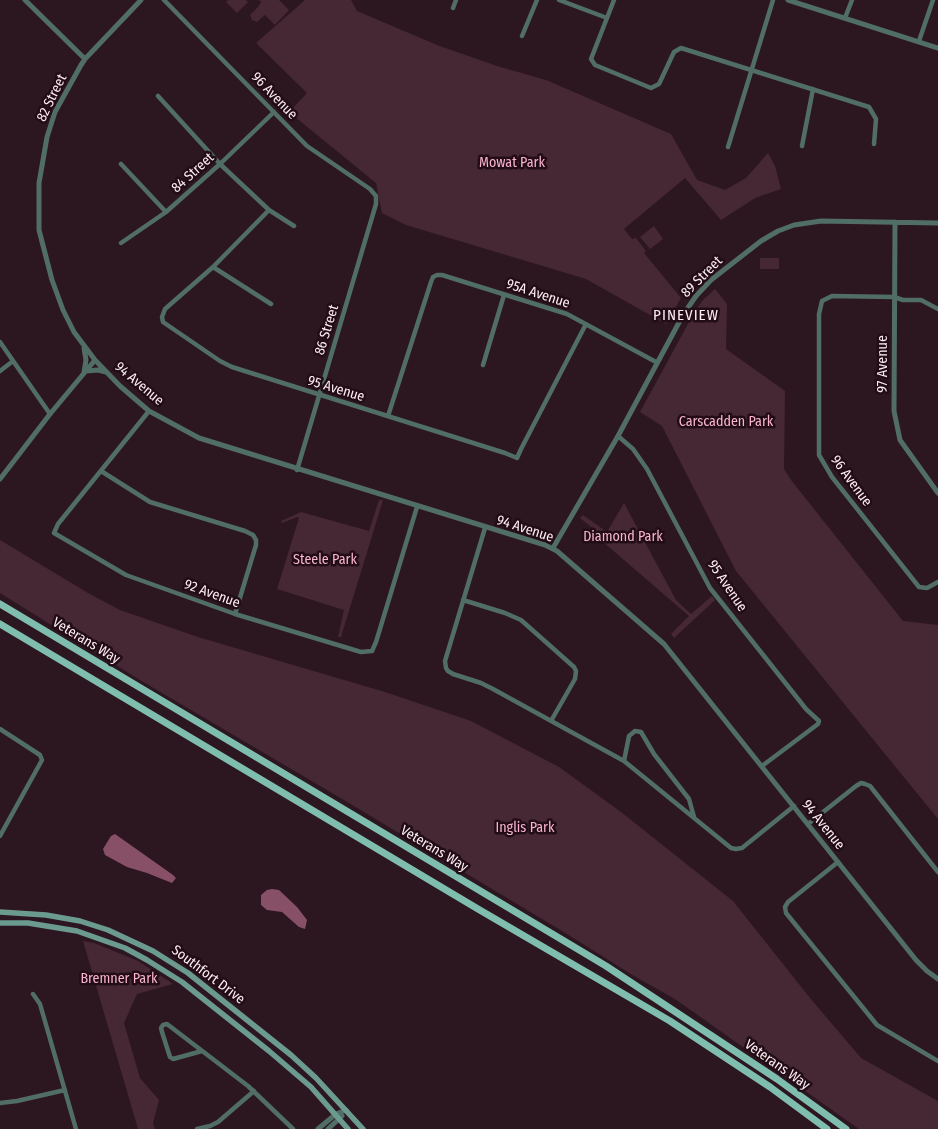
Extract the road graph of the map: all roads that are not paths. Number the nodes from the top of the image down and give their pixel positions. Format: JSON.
{"nodes":[{"id":1,"x":24,"y":0,"type":"edge"},
{"id":2,"x":141,"y":0,"type":"edge"},
{"id":3,"x":164,"y":0,"type":"edge"},
{"id":4,"x":456,"y":0,"type":"edge"},
{"id":5,"x":537,"y":0,"type":"edge"},
{"id":6,"x":560,"y":0,"type":"edge"},
{"id":7,"x":614,"y":0,"type":"edge"},
{"id":8,"x":773,"y":0,"type":"edge"},
{"id":9,"x":788,"y":0,"type":"edge"},
{"id":10,"x":852,"y":0,"type":"edge"},
{"id":11,"x":932,"y":0,"type":"edge"},
{"id":12,"x":452,"y":8,"type":"dead end"},
{"id":13,"x":607,"y":18,"type":"junction"},
{"id":14,"x":845,"y":18,"type":"junction"},
{"id":15,"x":522,"y":36,"type":"dead end"},
{"id":16,"x":919,"y":41,"type":"junction"},
{"id":17,"x":938,"y":48,"type":"edge"},
{"id":18,"x":85,"y":59,"type":"junction"},
{"id":19,"x":751,"y":69,"type":"junction"},
{"id":20,"x":812,"y":89,"type":"junction"},
{"id":21,"x":158,"y":96,"type":"dead end"},
{"id":22,"x":274,"y":112,"type":"junction"},
{"id":23,"x":874,"y":144,"type":"dead end"},
{"id":24,"x":802,"y":146,"type":"dead end"},
{"id":25,"x":728,"y":147,"type":"dead end"},
{"id":26,"x":121,"y":164,"type":"dead end"},
{"id":27,"x":220,"y":164,"type":"junction"},
{"id":28,"x":376,"y":196,"type":"joint"},
{"id":29,"x":269,"y":210,"type":"junction"},
{"id":30,"x":166,"y":212,"type":"junction"},
{"id":31,"x":895,"y":222,"type":"junction"},
{"id":32,"x":938,"y":223,"type":"edge"},
{"id":33,"x":294,"y":226,"type":"dead end"},
{"id":34,"x":39,"y":230,"type":"joint"},
{"id":35,"x":121,"y":243,"type":"dead end"},
{"id":36,"x":212,"y":266,"type":"junction"},
{"id":37,"x":504,"y":295,"type":"junction"},
{"id":38,"x":894,"y":297,"type":"junction"},
{"id":39,"x":271,"y":304,"type":"dead end"},
{"id":40,"x":938,"y":309,"type":"edge"},
{"id":41,"x":586,"y":324,"type":"junction"},
{"id":42,"x":0,"y":342,"type":"edge"},
{"id":43,"x":83,"y":344,"type":"junction"},
{"id":44,"x":95,"y":360,"type":"junction"},
{"id":45,"x":13,"y":361,"type":"junction"},
{"id":46,"x":656,"y":362,"type":"junction"},
{"id":47,"x":483,"y":365,"type":"dead end"},
{"id":48,"x":0,"y":371,"type":"edge"},
{"id":49,"x":106,"y":372,"type":"junction"},
{"id":50,"x":85,"y":373,"type":"junction"},
{"id":51,"x":319,"y":396,"type":"junction"},
{"id":52,"x":149,"y":411,"type":"junction"},
{"id":53,"x":50,"y":414,"type":"junction"},
{"id":54,"x":388,"y":416,"type":"junction"},
{"id":55,"x":618,"y":436,"type":"junction"},
{"id":56,"x":297,"y":470,"type":"junction"},
{"id":57,"x":101,"y":471,"type":"junction"},
{"id":58,"x":0,"y":480,"type":"edge"},
{"id":59,"x":938,"y":493,"type":"edge"},
{"id":60,"x":417,"y":507,"type":"junction"},
{"id":61,"x":485,"y":528,"type":"junction"},
{"id":62,"x":553,"y":548,"type":"junction"},
{"id":63,"x":938,"y":582,"type":"edge"},
{"id":64,"x":463,"y":600,"type":"junction"},
{"id":65,"x":0,"y":604,"type":"edge"},
{"id":66,"x":235,"y":614,"type":"junction"},
{"id":67,"x":0,"y":624,"type":"edge"},
{"id":68,"x":551,"y":721,"type":"junction"},
{"id":69,"x":0,"y":729,"type":"edge"},
{"id":70,"x":624,"y":761,"type":"junction"},
{"id":71,"x":762,"y":766,"type":"junction"},
{"id":72,"x":794,"y":806,"type":"junction"},
{"id":73,"x":694,"y":817,"type":"junction"},
{"id":74,"x":808,"y":824,"type":"junction"},
{"id":75,"x":0,"y":836,"type":"edge"},
{"id":76,"x":838,"y":862,"type":"junction"},
{"id":77,"x":938,"y":872,"type":"edge"},
{"id":78,"x":0,"y":912,"type":"edge"},
{"id":79,"x":0,"y":923,"type":"edge"},
{"id":80,"x":938,"y":979,"type":"edge"},
{"id":81,"x":33,"y":994,"type":"dead end"},
{"id":82,"x":202,"y":1051,"type":"junction"},
{"id":83,"x":938,"y":1061,"type":"edge"},
{"id":84,"x":64,"y":1090,"type":"junction"},
{"id":85,"x":254,"y":1091,"type":"junction"},
{"id":86,"x":0,"y":1103,"type":"edge"},
{"id":87,"x":346,"y":1110,"type":"junction"},
{"id":88,"x":338,"y":1117,"type":"junction"},
{"id":89,"x":76,"y":1129,"type":"edge"},
{"id":90,"x":197,"y":1129,"type":"edge"},
{"id":91,"x":293,"y":1129,"type":"edge"},
{"id":92,"x":318,"y":1129,"type":"edge"},
{"id":93,"x":328,"y":1129,"type":"edge"},
{"id":94,"x":348,"y":1129,"type":"edge"},
{"id":95,"x":363,"y":1129,"type":"edge"},
{"id":96,"x":827,"y":1129,"type":"edge"},
{"id":97,"x":846,"y":1129,"type":"edge"}],
"edges":[{"from":1,"to":18,"type":"street"},
{"from":2,"to":18,"type":"street","name":"82 Street"},
{"from":3,"to":22,"type":"street","name":"96 Avenue"},
{"from":4,"to":12,"type":"street"},
{"from":5,"to":15,"type":"street"},
{"from":6,"to":13,"type":"street"},
{"from":7,"to":13,"type":"street"},
{"from":8,"to":19,"type":"street"},
{"from":9,"to":14,"type":"street"},
{"from":10,"to":14,"type":"street"},
{"from":11,"to":16,"type":"street"},
{"from":13,"to":19,"type":"street"},
{"from":14,"to":16,"type":"street"},
{"from":16,"to":17,"type":"street"},
{"from":18,"to":34,"type":"street","name":"82 Street"},
{"from":19,"to":20,"type":"street"},
{"from":19,"to":25,"type":"street"},
{"from":20,"to":23,"type":"street"},
{"from":20,"to":24,"type":"street"},
{"from":21,"to":27,"type":"street"},
{"from":22,"to":27,"type":"street","name":"84 Street"},
{"from":22,"to":28,"type":"street","name":"96 Avenue"},
{"from":26,"to":30,"type":"street"},
{"from":27,"to":29,"type":"street"},
{"from":27,"to":30,"type":"street","name":"84 Street"},
{"from":28,"to":51,"type":"street","name":"86 Street"},
{"from":29,"to":33,"type":"street"},
{"from":29,"to":36,"type":"street"},
{"from":30,"to":35,"type":"street","name":"84 Street"},
{"from":31,"to":32,"type":"street","name":"89 Street"},
{"from":31,"to":38,"type":"street","name":"97 Avenue"},
{"from":31,"to":46,"type":"street","name":"89 Street"},
{"from":34,"to":43,"type":"street","name":"94 Avenue"},
{"from":36,"to":39,"type":"street"},
{"from":36,"to":51,"type":"street","name":"95 Avenue"},
{"from":37,"to":41,"type":"street","name":"95A Avenue"},
{"from":37,"to":47,"type":"street"},
{"from":37,"to":54,"type":"street","name":"95A Avenue"},
{"from":38,"to":40,"type":"street"},
{"from":38,"to":59,"type":"street","name":"97 Avenue"},
{"from":38,"to":63,"type":"street","name":"96 Avenue"},
{"from":41,"to":46,"type":"street","name":"95A Avenue"},
{"from":41,"to":54,"type":"street","name":"95 Avenue"},
{"from":42,"to":45,"type":"street"},
{"from":43,"to":44,"type":"street","name":"94 Avenue"},
{"from":43,"to":50,"type":"street"},
{"from":44,"to":49,"type":"street","name":"94 Avenue"},
{"from":44,"to":50,"type":"street"},
{"from":45,"to":48,"type":"street"},
{"from":45,"to":53,"type":"street"},
{"from":46,"to":55,"type":"street","name":"89 Street"},
{"from":49,"to":50,"type":"street"},
{"from":49,"to":52,"type":"street","name":"94 Avenue"},
{"from":50,"to":53,"type":"street"},
{"from":51,"to":54,"type":"street","name":"95 Avenue"},
{"from":51,"to":56,"type":"street","name":"86 Street"},
{"from":52,"to":56,"type":"street","name":"94 Avenue"},
{"from":52,"to":57,"type":"street"},
{"from":53,"to":58,"type":"street"},
{"from":55,"to":62,"type":"street","name":"89 Street"},
{"from":55,"to":71,"type":"street","name":"95 Avenue"},
{"from":56,"to":60,"type":"street","name":"94 Avenue"},
{"from":57,"to":66,"type":"street"},
{"from":57,"to":66,"type":"street","name":"92 Avenue"},
{"from":60,"to":61,"type":"street","name":"94 Avenue"},
{"from":60,"to":66,"type":"street","name":"92 Avenue"},
{"from":61,"to":62,"type":"street","name":"94 Avenue"},
{"from":61,"to":64,"type":"street"},
{"from":62,"to":71,"type":"street","name":"94 Avenue"},
{"from":64,"to":68,"type":"street"},
{"from":64,"to":68,"type":"street"},
{"from":65,"to":97,"type":"main road","name":"Veterans Way"},
{"from":67,"to":96,"type":"main road","name":"Veterans Way"},
{"from":68,"to":70,"type":"street"},
{"from":69,"to":75,"type":"street"},
{"from":70,"to":73,"type":"street"},
{"from":70,"to":73,"type":"street"},
{"from":71,"to":72,"type":"street","name":"94 Avenue"},
{"from":72,"to":73,"type":"street"},
{"from":72,"to":74,"type":"street","name":"94 Avenue"},
{"from":74,"to":76,"type":"street","name":"94 Avenue"},
{"from":74,"to":77,"type":"street"},
{"from":76,"to":80,"type":"street","name":"94 Avenue"},
{"from":76,"to":83,"type":"street"},
{"from":78,"to":87,"type":"main road","name":"Southfort Drive"},
{"from":79,"to":88,"type":"main road","name":"Southfort Drive"},
{"from":81,"to":84,"type":"street"},
{"from":82,"to":82,"type":"street"},
{"from":82,"to":85,"type":"street"},
{"from":84,"to":86,"type":"street"},
{"from":84,"to":89,"type":"street"},
{"from":85,"to":90,"type":"street"},
{"from":85,"to":91,"type":"street"},
{"from":87,"to":88,"type":"street"},
{"from":87,"to":95,"type":"main road","name":"Southfort Drive"},
{"from":88,"to":92,"type":"street"},
{"from":88,"to":93,"type":"street"},
{"from":88,"to":94,"type":"main road","name":"Southfort Drive"}]}
